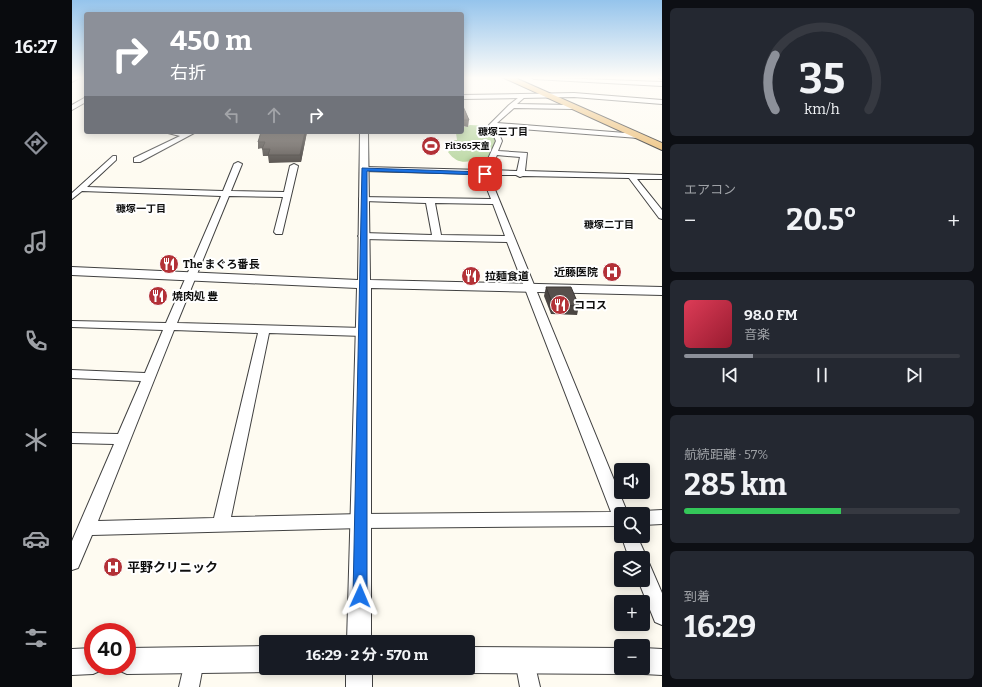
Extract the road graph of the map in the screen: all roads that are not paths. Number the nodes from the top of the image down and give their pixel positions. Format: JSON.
{"nodes":[{"id":1,"x":508,"y":109,"type":"edge"},
{"id":2,"x":577,"y":109,"type":"edge"},
{"id":3,"x":584,"y":109,"type":"edge"},
{"id":4,"x":492,"y":125,"type":"junction"},
{"id":5,"x":188,"y":134,"type":"edge"},
{"id":6,"x":364,"y":134,"type":"edge"},
{"id":7,"x":638,"y":136,"type":"junction"},
{"id":8,"x":662,"y":142,"type":"edge"},
{"id":9,"x":662,"y":147,"type":"edge"},
{"id":10,"x":494,"y":153,"type":"junction"},
{"id":11,"x":113,"y":158,"type":"dead end"},
{"id":12,"x":137,"y":160,"type":"dead end"},
{"id":13,"x":238,"y":164,"type":"dead end"},
{"id":14,"x":294,"y":166,"type":"dead end"},
{"id":15,"x":364,"y":170,"type":"junction"},
{"id":16,"x":485,"y":174,"type":"junction"},
{"id":17,"x":520,"y":174,"type":"junction"},
{"id":18,"x":632,"y":177,"type":"junction"},
{"id":19,"x":662,"y":178,"type":"edge"},
{"id":20,"x":80,"y":189,"type":"junction"},
{"id":21,"x":226,"y":193,"type":"junction"},
{"id":22,"x":287,"y":195,"type":"junction"},
{"id":23,"x":72,"y":197,"type":"edge"},
{"id":24,"x":363,"y":199,"type":"junction"},
{"id":25,"x":430,"y":201,"type":"junction"},
{"id":26,"x":496,"y":202,"type":"junction"},
{"id":27,"x":662,"y":216,"type":"edge"},
{"id":28,"x":279,"y":232,"type":"dead end"},
{"id":29,"x":363,"y":236,"type":"junction"},
{"id":30,"x":437,"y":238,"type":"junction"},
{"id":31,"x":511,"y":239,"type":"junction"},
{"id":32,"x":72,"y":271,"type":"edge"},
{"id":33,"x":192,"y":275,"type":"junction"},
{"id":34,"x":364,"y":284,"type":"junction"},
{"id":35,"x":529,"y":287,"type":"junction"},
{"id":36,"x":662,"y":291,"type":"edge"},
{"id":37,"x":72,"y":324,"type":"edge"},
{"id":38,"x":169,"y":327,"type":"junction"},
{"id":39,"x":264,"y":330,"type":"junction"},
{"id":40,"x":363,"y":332,"type":"junction"},
{"id":41,"x":72,"y":374,"type":"edge"},
{"id":42,"x":148,"y":377,"type":"junction"},
{"id":43,"x":72,"y":438,"type":"edge"},
{"id":44,"x":123,"y":439,"type":"junction"},
{"id":45,"x":617,"y":507,"type":"edge"},
{"id":46,"x":614,"y":517,"type":"edge"},
{"id":47,"x":662,"y":517,"type":"edge"},
{"id":48,"x":650,"y":518,"type":"edge"},
{"id":49,"x":362,"y":521,"type":"junction"},
{"id":50,"x":221,"y":524,"type":"junction"},
{"id":51,"x":86,"y":528,"type":"junction"},
{"id":52,"x":72,"y":562,"type":"edge"},
{"id":53,"x":650,"y":586,"type":"edge"},
{"id":54,"x":662,"y":616,"type":"edge"},
{"id":55,"x":359,"y":635,"type":"edge"},
{"id":56,"x":259,"y":659,"type":"edge"},
{"id":57,"x":194,"y":660,"type":"junction"},
{"id":58,"x":475,"y":660,"type":"edge"},
{"id":59,"x":524,"y":660,"type":"junction"},
{"id":60,"x":84,"y":661,"type":"edge"},
{"id":61,"x":136,"y":661,"type":"edge"},
{"id":62,"x":614,"y":661,"type":"edge"},
{"id":63,"x":72,"y":662,"type":"edge"},
{"id":64,"x":650,"y":662,"type":"edge"},
{"id":65,"x":662,"y":662,"type":"edge"},
{"id":66,"x":359,"y":675,"type":"edge"},
{"id":67,"x":189,"y":687,"type":"edge"},
{"id":68,"x":359,"y":687,"type":"edge"},
{"id":69,"x":530,"y":687,"type":"edge"}],
"edges":[{"from":1,"to":4,"type":"street"},
{"from":2,"to":7,"type":"highway"},
{"from":3,"to":8,"type":"highway"},
{"from":4,"to":7,"type":"street"},
{"from":4,"to":10,"type":"street"},
{"from":5,"to":12,"type":"street"},
{"from":6,"to":15,"type":"street"},
{"from":7,"to":9,"type":"highway"},
{"from":10,"to":16,"type":"street"},
{"from":10,"to":17,"type":"street"},
{"from":11,"to":20,"type":"street"},
{"from":13,"to":21,"type":"street"},
{"from":14,"to":22,"type":"street"},
{"from":15,"to":16,"type":"street"},
{"from":15,"to":24,"type":"street"},
{"from":16,"to":17,"type":"street"},
{"from":16,"to":26,"type":"street"},
{"from":17,"to":18,"type":"street"},
{"from":18,"to":19,"type":"street"},
{"from":18,"to":27,"type":"street"},
{"from":20,"to":21,"type":"street"},
{"from":20,"to":23,"type":"street"},
{"from":21,"to":22,"type":"street"},
{"from":21,"to":33,"type":"street"},
{"from":22,"to":28,"type":"street"},
{"from":24,"to":25,"type":"street"},
{"from":24,"to":29,"type":"street"},
{"from":25,"to":26,"type":"street"},
{"from":25,"to":30,"type":"street"},
{"from":26,"to":31,"type":"street"},
{"from":29,"to":30,"type":"street"},
{"from":29,"to":34,"type":"street"},
{"from":30,"to":31,"type":"street"},
{"from":31,"to":35,"type":"street"},
{"from":32,"to":33,"type":"street"},
{"from":33,"to":34,"type":"street"},
{"from":33,"to":38,"type":"street"},
{"from":34,"to":35,"type":"street"},
{"from":34,"to":40,"type":"street"},
{"from":35,"to":36,"type":"street"},
{"from":35,"to":45,"type":"street"},
{"from":37,"to":38,"type":"street"},
{"from":38,"to":39,"type":"street"},
{"from":38,"to":42,"type":"street"},
{"from":39,"to":40,"type":"street"},
{"from":39,"to":50,"type":"street"},
{"from":40,"to":49,"type":"street"},
{"from":41,"to":42,"type":"street"},
{"from":42,"to":44,"type":"street"},
{"from":43,"to":44,"type":"street"},
{"from":44,"to":51,"type":"street"},
{"from":46,"to":49,"type":"street"},
{"from":47,"to":48,"type":"street"},
{"from":49,"to":50,"type":"street"},
{"from":49,"to":55,"type":"street"},
{"from":50,"to":51,"type":"street"},
{"from":51,"to":52,"type":"street"},
{"from":53,"to":54,"type":"street"},
{"from":56,"to":57,"type":"street"},
{"from":57,"to":61,"type":"street"},
{"from":57,"to":67,"type":"street"},
{"from":58,"to":59,"type":"street"},
{"from":59,"to":62,"type":"street"},
{"from":59,"to":69,"type":"street"},
{"from":60,"to":63,"type":"street"},
{"from":64,"to":65,"type":"street"},
{"from":66,"to":68,"type":"street"}]}
